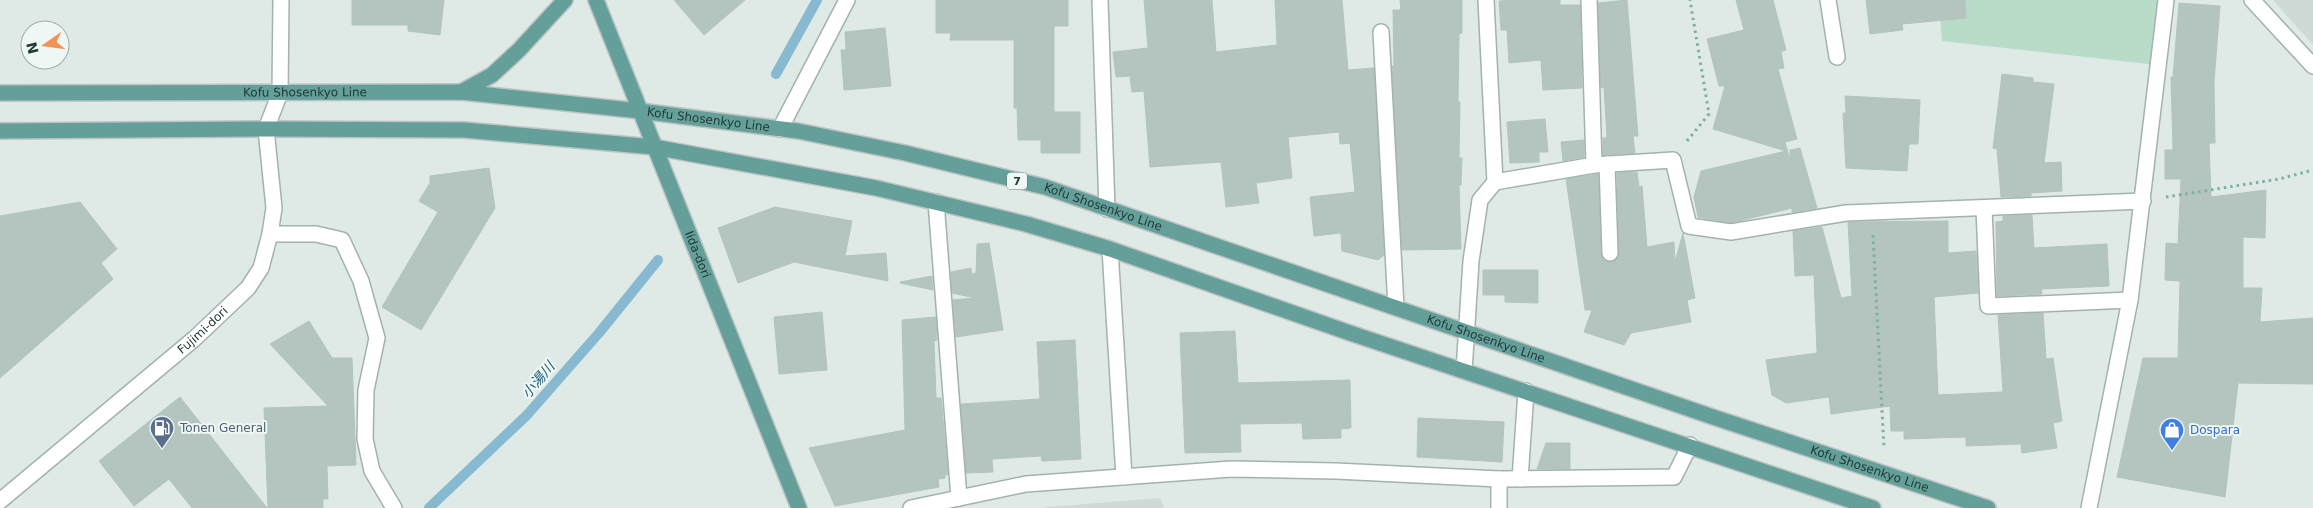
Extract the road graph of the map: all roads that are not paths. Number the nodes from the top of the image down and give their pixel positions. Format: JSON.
{"nodes":[{"id":1,"x":281,"y":0,"type":"edge"},
{"id":2,"x":565,"y":0,"type":"edge"},
{"id":3,"x":596,"y":0,"type":"edge"},
{"id":4,"x":847,"y":0,"type":"edge"},
{"id":5,"x":1100,"y":0,"type":"edge"},
{"id":6,"x":1486,"y":0,"type":"edge"},
{"id":7,"x":1589,"y":0,"type":"edge"},
{"id":8,"x":1828,"y":0,"type":"edge"},
{"id":9,"x":2166,"y":0,"type":"edge"},
{"id":10,"x":2252,"y":0,"type":"edge"},
{"id":11,"x":1381,"y":32,"type":"dead end"},
{"id":12,"x":1837,"y":57,"type":"dead end"},
{"id":13,"x":2313,"y":66,"type":"edge"},
{"id":14,"x":461,"y":92,"type":"junction"},
{"id":15,"x":0,"y":93,"type":"edge"},
{"id":16,"x":280,"y":93,"type":"junction"},
{"id":17,"x":640,"y":111,"type":"junction"},
{"id":18,"x":266,"y":129,"type":"junction"},
{"id":19,"x":780,"y":129,"type":"junction"},
{"id":20,"x":0,"y":130,"type":"edge"},
{"id":21,"x":654,"y":147,"type":"junction"},
{"id":22,"x":1600,"y":164,"type":"junction"},
{"id":23,"x":1495,"y":182,"type":"junction"},
{"id":24,"x":2143,"y":201,"type":"junction"},
{"id":25,"x":936,"y":202,"type":"junction"},
{"id":26,"x":1984,"y":208,"type":"junction"},
{"id":27,"x":1108,"y":209,"type":"junction"},
{"id":28,"x":270,"y":234,"type":"junction"},
{"id":29,"x":1110,"y":249,"type":"junction"},
{"id":30,"x":1610,"y":254,"type":"dead end"},
{"id":31,"x":2130,"y":300,"type":"junction"},
{"id":32,"x":1396,"y":307,"type":"junction"},
{"id":33,"x":1466,"y":330,"type":"junction"},
{"id":34,"x":1464,"y":371,"type":"junction"},
{"id":35,"x":1526,"y":391,"type":"junction"},
{"id":36,"x":1690,"y":445,"type":"junction"},
{"id":37,"x":1124,"y":477,"type":"junction"},
{"id":38,"x":1499,"y":479,"type":"junction"},
{"id":39,"x":1520,"y":479,"type":"junction"},
{"id":40,"x":959,"y":498,"type":"junction"},
{"id":41,"x":0,"y":501,"type":"edge"},
{"id":42,"x":394,"y":508,"type":"edge"},
{"id":43,"x":798,"y":508,"type":"edge"},
{"id":44,"x":911,"y":508,"type":"edge"},
{"id":45,"x":1499,"y":508,"type":"edge"},
{"id":46,"x":1873,"y":508,"type":"edge"},
{"id":47,"x":1988,"y":508,"type":"edge"},
{"id":48,"x":2089,"y":508,"type":"edge"}],
"edges":[{"from":1,"to":16,"type":"street"},
{"from":2,"to":14,"type":"main road"},
{"from":3,"to":17,"type":"main road","name":"Iida-dori"},
{"from":4,"to":19,"type":"street"},
{"from":5,"to":27,"type":"street"},
{"from":6,"to":23,"type":"street"},
{"from":7,"to":22,"type":"street"},
{"from":8,"to":12,"type":"street"},
{"from":9,"to":24,"type":"street"},
{"from":10,"to":13,"type":"street"},
{"from":11,"to":32,"type":"street"},
{"from":14,"to":16,"type":"main road","name":"Kofu Shosenkyo Line","number":"7"},
{"from":14,"to":17,"type":"main road","name":"Kofu Shosenkyo Line","number":"7"},
{"from":15,"to":16,"type":"main road","name":"Kofu Shosenkyo Line","number":"7"},
{"from":16,"to":18,"type":"street","name":"Fujimi-dori"},
{"from":17,"to":19,"type":"main road","name":"Kofu Shosenkyo Line","number":"7"},
{"from":17,"to":21,"type":"main road","name":"Iida-dori"},
{"from":18,"to":20,"type":"main road"},
{"from":18,"to":21,"type":"main road"},
{"from":18,"to":28,"type":"street","name":"Fujimi-dori"},
{"from":19,"to":27,"type":"main road","name":"Kofu Shosenkyo Line","number":"7"},
{"from":21,"to":25,"type":"main road"},
{"from":21,"to":43,"type":"main road","name":"Iida-dori"},
{"from":22,"to":23,"type":"street"},
{"from":22,"to":26,"type":"street"},
{"from":22,"to":30,"type":"street"},
{"from":23,"to":33,"type":"street"},
{"from":24,"to":26,"type":"street"},
{"from":24,"to":31,"type":"street"},
{"from":25,"to":29,"type":"main road"},
{"from":25,"to":40,"type":"street"},
{"from":26,"to":31,"type":"street"},
{"from":27,"to":32,"type":"main road","name":"Kofu Shosenkyo Line","number":"7"},
{"from":28,"to":41,"type":"street","name":"Fujimi-dori"},
{"from":28,"to":42,"type":"street"},
{"from":29,"to":34,"type":"main road"},
{"from":29,"to":37,"type":"street"},
{"from":31,"to":48,"type":"street"},
{"from":32,"to":33,"type":"main road","name":"Kofu Shosenkyo Line","number":"7"},
{"from":33,"to":34,"type":"street"},
{"from":33,"to":47,"type":"main road","name":"Kofu Shosenkyo Line","number":"7"},
{"from":34,"to":35,"type":"main road"},
{"from":35,"to":36,"type":"main road"},
{"from":35,"to":39,"type":"street"},
{"from":36,"to":39,"type":"street"},
{"from":36,"to":46,"type":"main road"},
{"from":37,"to":38,"type":"street"},
{"from":37,"to":40,"type":"street"},
{"from":38,"to":39,"type":"street"},
{"from":38,"to":45,"type":"street"},
{"from":40,"to":44,"type":"street"}]}
